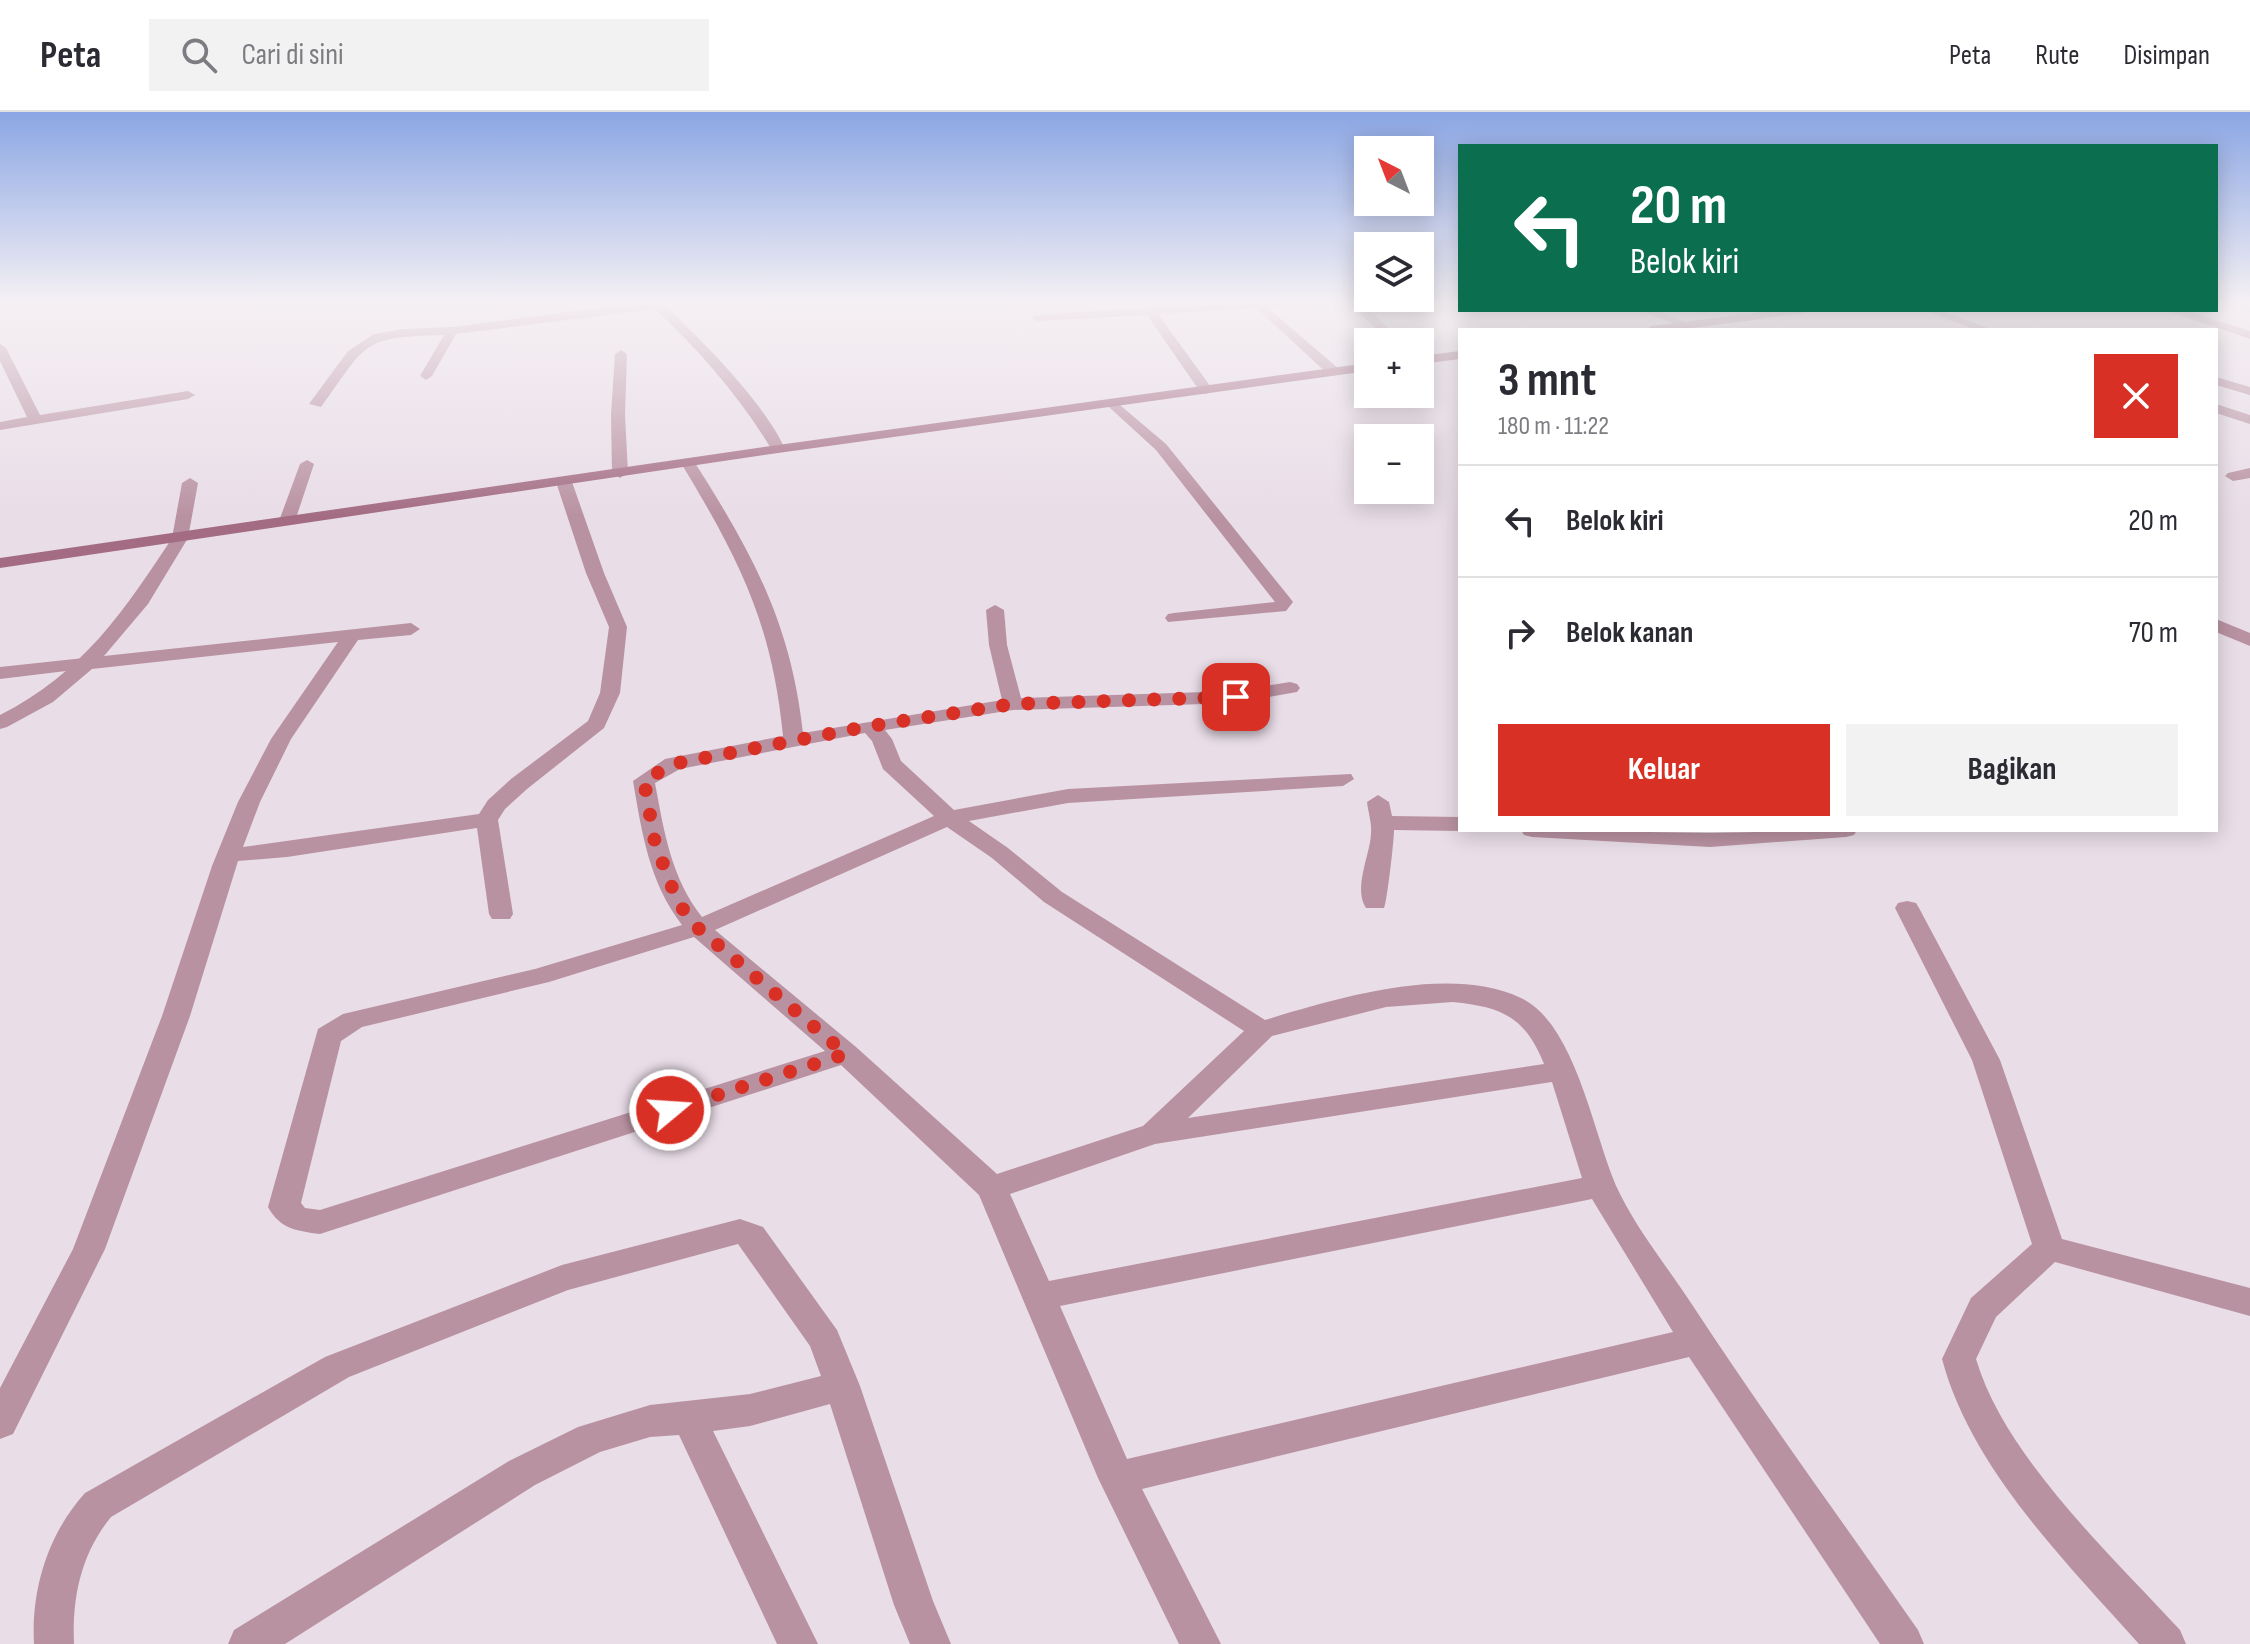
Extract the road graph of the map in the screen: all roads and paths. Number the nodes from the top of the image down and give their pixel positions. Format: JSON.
{"nodes":[{"id":1,"x":12,"y":373,"type":"edge"},
{"id":2,"x":339,"y":373,"type":"edge"},
{"id":3,"x":620,"y":373,"type":"edge"},
{"id":4,"x":722,"y":373,"type":"edge"},
{"id":5,"x":1194,"y":373,"type":"edge"},
{"id":6,"x":1323,"y":373,"type":"edge"},
{"id":7,"x":2218,"y":382,"type":"edge"},
{"id":8,"x":1206,"y":390,"type":"junction"},
{"id":9,"x":2250,"y":391,"type":"edge"},
{"id":10,"x":188,"y":395,"type":"dead end"},
{"id":11,"x":316,"y":404,"type":"dead end"},
{"id":12,"x":1114,"y":404,"type":"junction"},
{"id":13,"x":2218,"y":409,"type":"edge"},
{"id":14,"x":35,"y":420,"type":"junction"},
{"id":15,"x":2250,"y":420,"type":"edge"},
{"id":16,"x":0,"y":426,"type":"edge"},
{"id":17,"x":778,"y":449,"type":"junction"},
{"id":18,"x":688,"y":463,"type":"junction"},
{"id":19,"x":307,"y":464,"type":"dead end"},
{"id":20,"x":620,"y":473,"type":"junction"},
{"id":21,"x":2250,"y":473,"type":"edge"},
{"id":22,"x":2233,"y":476,"type":"dead end"},
{"id":23,"x":564,"y":482,"type":"junction"},
{"id":24,"x":190,"y":483,"type":"dead end"},
{"id":25,"x":287,"y":521,"type":"junction"},
{"id":26,"x":180,"y":538,"type":"junction"},
{"id":27,"x":0,"y":563,"type":"edge"},
{"id":28,"x":995,"y":610,"type":"dead end"},
{"id":29,"x":1174,"y":618,"type":"dead end"},
{"id":30,"x":2218,"y":626,"type":"edge"},
{"id":31,"x":411,"y":629,"type":"dead end"},
{"id":32,"x":352,"y":636,"type":"junction"},
{"id":33,"x":2250,"y":640,"type":"edge"},
{"id":34,"x":84,"y":664,"type":"junction"},
{"id":35,"x":0,"y":673,"type":"edge"},
{"id":36,"x":1290,"y":688,"type":"dead end"},
{"id":37,"x":1013,"y":704,"type":"junction"},
{"id":38,"x":0,"y":723,"type":"edge"},
{"id":39,"x":870,"y":726,"type":"junction"},
{"id":40,"x":794,"y":741,"type":"junction"},
{"id":41,"x":1343,"y":779,"type":"dead end"},
{"id":42,"x":949,"y":818,"type":"junction"},
{"id":43,"x":487,"y":820,"type":"junction"},
{"id":44,"x":1458,"y":824,"type":"edge"},
{"id":45,"x":1568,"y":832,"type":"edge"},
{"id":46,"x":1791,"y":832,"type":"edge"},
{"id":47,"x":1763,"y":833,"type":"edge"},
{"id":48,"x":229,"y":855,"type":"junction"},
{"id":49,"x":1375,"y":903,"type":"dead end"},
{"id":50,"x":1907,"y":908,"type":"dead end"},
{"id":51,"x":501,"y":914,"type":"dead end"},
{"id":52,"x":698,"y":928,"type":"junction"},
{"id":53,"x":1262,"y":1030,"type":"junction"},
{"id":54,"x":846,"y":1054,"type":"junction"},
{"id":55,"x":1561,"y":1071,"type":"junction"},
{"id":56,"x":1153,"y":1134,"type":"junction"},
{"id":57,"x":1600,"y":1186,"type":"junction"},
{"id":58,"x":992,"y":1188,"type":"junction"},
{"id":59,"x":2049,"y":1248,"type":"junction"},
{"id":60,"x":1038,"y":1297,"type":"junction"},
{"id":61,"x":2250,"y":1302,"type":"edge"},
{"id":62,"x":1697,"y":1341,"type":"junction"},
{"id":63,"x":842,"y":1386,"type":"junction"},
{"id":64,"x":689,"y":1419,"type":"junction"},
{"id":65,"x":0,"y":1423,"type":"edge"},
{"id":66,"x":1117,"y":1478,"type":"junction"},
{"id":67,"x":54,"y":1644,"type":"edge"},
{"id":68,"x":248,"y":1644,"type":"edge"},
{"id":69,"x":798,"y":1644,"type":"edge"},
{"id":70,"x":931,"y":1644,"type":"edge"},
{"id":71,"x":1201,"y":1644,"type":"edge"},
{"id":72,"x":1904,"y":1644,"type":"edge"},
{"id":73,"x":2166,"y":1644,"type":"edge"}],
"edges":[{"from":1,"to":14,"type":"street"},
{"from":2,"to":11,"type":"street"},
{"from":3,"to":20,"type":"street"},
{"from":4,"to":17,"type":"street"},
{"from":5,"to":8,"type":"street"},
{"from":6,"to":8,"type":"main road"},
{"from":7,"to":9,"type":"street"},
{"from":8,"to":12,"type":"main road"},
{"from":10,"to":14,"type":"street"},
{"from":12,"to":17,"type":"main road"},
{"from":12,"to":29,"type":"street"},
{"from":13,"to":15,"type":"street"},
{"from":14,"to":16,"type":"street"},
{"from":17,"to":18,"type":"main road"},
{"from":18,"to":20,"type":"main road"},
{"from":18,"to":40,"type":"street"},
{"from":19,"to":25,"type":"street"},
{"from":20,"to":23,"type":"main road"},
{"from":21,"to":22,"type":"street"},
{"from":23,"to":25,"type":"main road"},
{"from":23,"to":43,"type":"street"},
{"from":24,"to":26,"type":"street"},
{"from":25,"to":26,"type":"main road"},
{"from":26,"to":27,"type":"main road"},
{"from":26,"to":34,"type":"street"},
{"from":28,"to":37,"type":"street"},
{"from":30,"to":33,"type":"street"},
{"from":31,"to":32,"type":"street"},
{"from":32,"to":34,"type":"street"},
{"from":32,"to":48,"type":"street"},
{"from":34,"to":35,"type":"street"},
{"from":34,"to":38,"type":"street"},
{"from":36,"to":37,"type":"street"},
{"from":37,"to":39,"type":"street"},
{"from":39,"to":40,"type":"street"},
{"from":39,"to":42,"type":"street"},
{"from":40,"to":52,"type":"street"},
{"from":41,"to":42,"type":"street"},
{"from":42,"to":52,"type":"street"},
{"from":42,"to":53,"type":"street"},
{"from":43,"to":48,"type":"street"},
{"from":43,"to":51,"type":"street"},
{"from":44,"to":49,"type":"street"},
{"from":45,"to":47,"type":"street"},
{"from":46,"to":47,"type":"street"},
{"from":48,"to":65,"type":"street"},
{"from":50,"to":59,"type":"street"},
{"from":52,"to":54,"type":"street"},
{"from":52,"to":54,"type":"street"},
{"from":53,"to":55,"type":"street"},
{"from":53,"to":56,"type":"street"},
{"from":54,"to":58,"type":"street"},
{"from":55,"to":56,"type":"street"},
{"from":55,"to":57,"type":"street"},
{"from":56,"to":58,"type":"street"},
{"from":57,"to":60,"type":"street"},
{"from":57,"to":62,"type":"street"},
{"from":58,"to":60,"type":"street"},
{"from":59,"to":61,"type":"street"},
{"from":59,"to":73,"type":"street"},
{"from":60,"to":66,"type":"street"},
{"from":62,"to":66,"type":"street"},
{"from":62,"to":72,"type":"street"},
{"from":63,"to":64,"type":"street"},
{"from":63,"to":67,"type":"street"},
{"from":63,"to":70,"type":"street"},
{"from":64,"to":68,"type":"street"},
{"from":64,"to":69,"type":"street"},
{"from":66,"to":71,"type":"street"}]}
